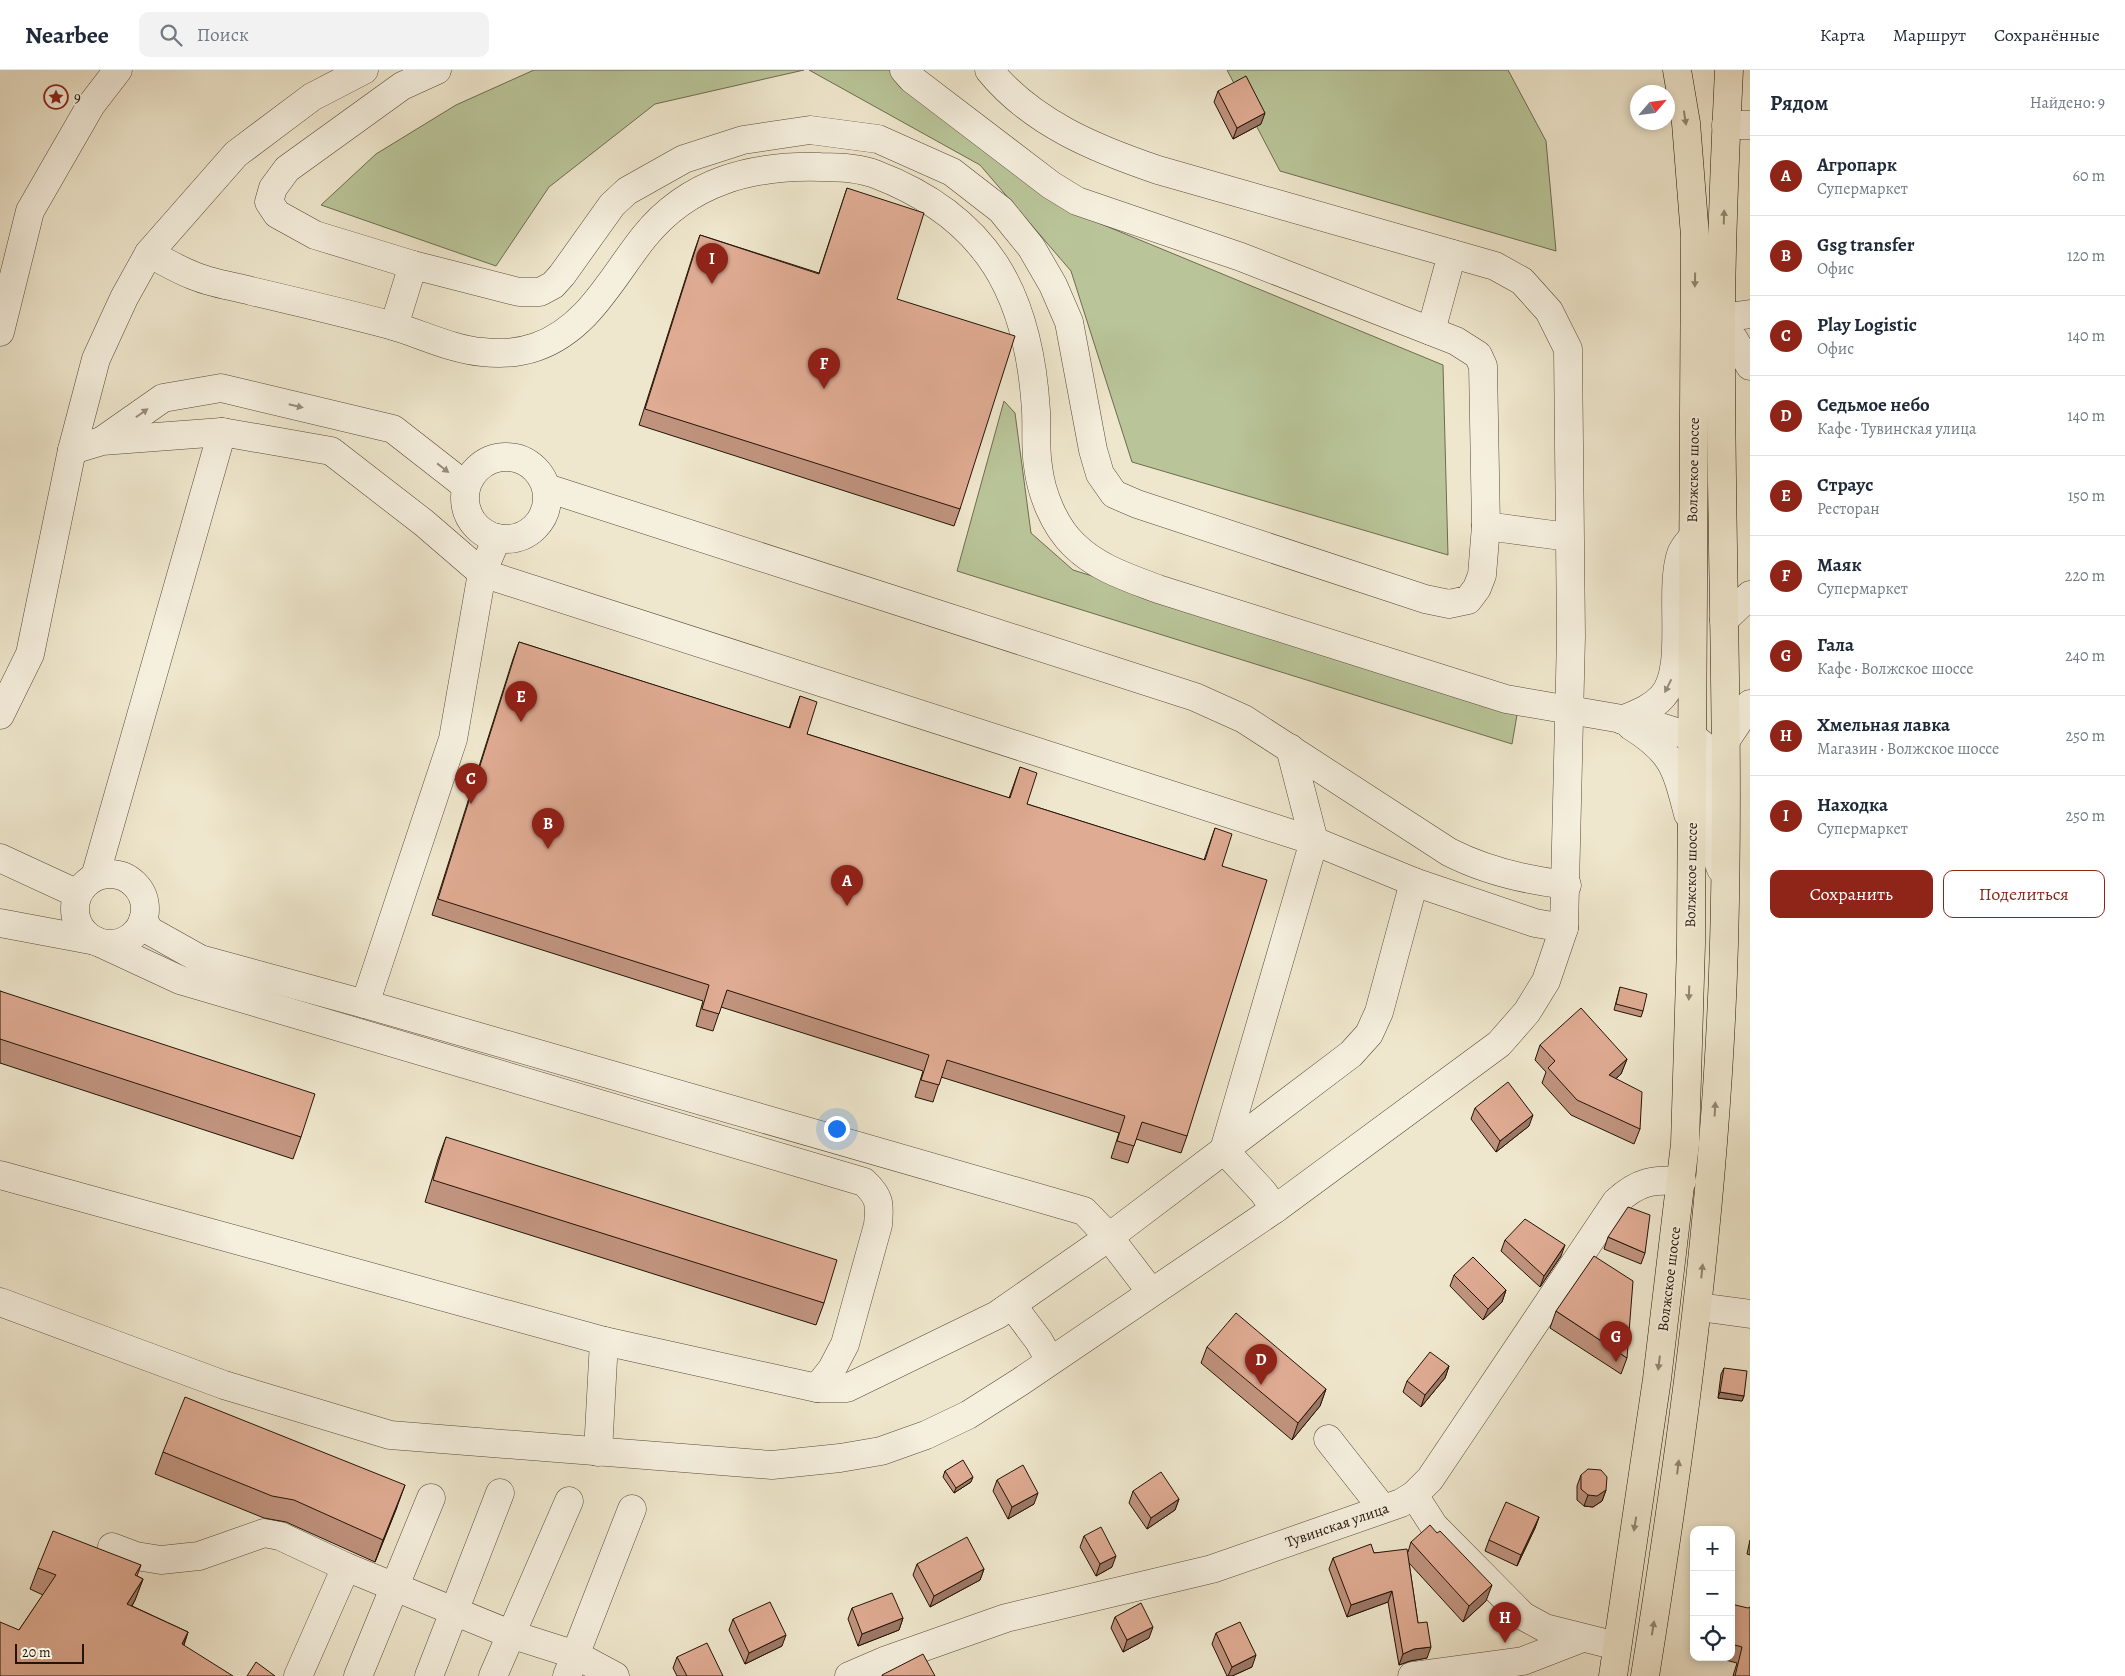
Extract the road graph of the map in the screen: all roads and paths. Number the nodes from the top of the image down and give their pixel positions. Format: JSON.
{"nodes":[{"id":1,"x":115,"y":70,"type":"edge"},
{"id":2,"x":364,"y":70,"type":"edge"},
{"id":3,"x":437,"y":70,"type":"edge"},
{"id":4,"x":904,"y":70,"type":"edge"},
{"id":5,"x":989,"y":70,"type":"edge"},
{"id":6,"x":1677,"y":70,"type":"edge"},
{"id":7,"x":1728,"y":70,"type":"edge"},
{"id":8,"x":1738,"y":125,"type":"edge"},
{"id":9,"x":149,"y":253,"type":"junction"},
{"id":10,"x":1452,"y":254,"type":"junction"},
{"id":11,"x":413,"y":265,"type":"junction"},
{"id":12,"x":1750,"y":314,"type":"edge"},
{"id":13,"x":1721,"y":318,"type":"junction"},
{"id":14,"x":394,"y":326,"type":"junction"},
{"id":15,"x":1431,"y":331,"type":"junction"},
{"id":16,"x":0,"y":332,"type":"edge"},
{"id":17,"x":1750,"y":366,"type":"edge"},
{"id":18,"x":222,"y":432,"type":"junction"},
{"id":19,"x":102,"y":441,"type":"junction"},
{"id":20,"x":72,"y":450,"type":"junction"},
{"id":21,"x":466,"y":486,"type":"junction"},
{"id":22,"x":547,"y":488,"type":"junction"},
{"id":23,"x":1486,"y":526,"type":"junction"},
{"id":24,"x":497,"y":538,"type":"junction"},
{"id":25,"x":1569,"y":538,"type":"junction"},
{"id":26,"x":1692,"y":538,"type":"junction"},
{"id":27,"x":482,"y":573,"type":"junction"},
{"id":28,"x":1750,"y":596,"type":"edge"},
{"id":29,"x":1737,"y":621,"type":"edge"},
{"id":30,"x":1692,"y":681,"type":"junction"},
{"id":31,"x":1725,"y":681,"type":"junction"},
{"id":32,"x":1750,"y":704,"type":"edge"},
{"id":33,"x":1570,"y":711,"type":"junction"},
{"id":34,"x":0,"y":716,"type":"edge"},
{"id":35,"x":1622,"y":720,"type":"junction"},
{"id":36,"x":1693,"y":737,"type":"junction"},
{"id":37,"x":1726,"y":740,"type":"junction"},
{"id":38,"x":1290,"y":748,"type":"junction"},
{"id":39,"x":1692,"y":826,"type":"junction"},
{"id":40,"x":1314,"y":841,"type":"junction"},
{"id":41,"x":0,"y":858,"type":"edge"},
{"id":42,"x":1725,"y":876,"type":"junction"},
{"id":43,"x":1414,"y":882,"type":"junction"},
{"id":44,"x":1567,"y":885,"type":"junction"},
{"id":45,"x":86,"y":886,"type":"junction"},
{"id":46,"x":143,"y":920,"type":"junction"},
{"id":47,"x":0,"y":923,"type":"edge"},
{"id":48,"x":1564,"y":928,"type":"junction"},
{"id":49,"x":96,"y":941,"type":"junction"},
{"id":50,"x":365,"y":1004,"type":"junction"},
{"id":51,"x":1224,"y":1150,"type":"junction"},
{"id":52,"x":0,"y":1175,"type":"edge"},
{"id":53,"x":1682,"y":1181,"type":"junction"},
{"id":54,"x":1275,"y":1209,"type":"junction"},
{"id":55,"x":1109,"y":1237,"type":"junction"},
{"id":56,"x":1151,"y":1292,"type":"junction"},
{"id":57,"x":0,"y":1302,"type":"edge"},
{"id":58,"x":1012,"y":1305,"type":"junction"},
{"id":59,"x":1699,"y":1307,"type":"junction"},
{"id":60,"x":1750,"y":1314,"type":"edge"},
{"id":61,"x":604,"y":1341,"type":"junction"},
{"id":62,"x":1050,"y":1360,"type":"junction"},
{"id":63,"x":817,"y":1388,"type":"junction"},
{"id":64,"x":1328,"y":1439,"type":"dead end"},
{"id":65,"x":598,"y":1452,"type":"junction"},
{"id":66,"x":500,"y":1493,"type":"dead end"},
{"id":67,"x":1414,"y":1495,"type":"junction"},
{"id":68,"x":431,"y":1498,"type":"dead end"},
{"id":69,"x":569,"y":1501,"type":"dead end"},
{"id":70,"x":632,"y":1509,"type":"dead end"},
{"id":71,"x":1383,"y":1509,"type":"junction"},
{"id":72,"x":112,"y":1547,"type":"dead end"},
{"id":73,"x":346,"y":1567,"type":"junction"},
{"id":74,"x":394,"y":1587,"type":"junction"},
{"id":75,"x":455,"y":1611,"type":"junction"},
{"id":76,"x":510,"y":1634,"type":"junction"},
{"id":77,"x":1580,"y":1639,"type":"junction"},
{"id":78,"x":1617,"y":1646,"type":"junction"},
{"id":79,"x":572,"y":1665,"type":"edge"},
{"id":80,"x":298,"y":1676,"type":"edge"},
{"id":81,"x":358,"y":1676,"type":"edge"},
{"id":82,"x":429,"y":1676,"type":"edge"},
{"id":83,"x":494,"y":1676,"type":"edge"},
{"id":84,"x":615,"y":1676,"type":"edge"},
{"id":85,"x":849,"y":1676,"type":"edge"},
{"id":86,"x":1412,"y":1676,"type":"edge"},
{"id":87,"x":1613,"y":1676,"type":"edge"},
{"id":88,"x":1645,"y":1676,"type":"edge"}],
"edges":[{"from":1,"to":16,"type":"street"},
{"from":2,"to":9,"type":"street"},
{"from":3,"to":11,"type":"street"},
{"from":4,"to":15,"type":"street"},
{"from":5,"to":10,"type":"street"},
{"from":6,"to":26,"type":"main road","name":"Волжское шоссе","one_way":true},
{"from":7,"to":8,"type":"main road","name":"Волжское шоссе"},
{"from":13,"to":8,"type":"main road","name":"Волжское шоссе","one_way":true},
{"from":9,"to":14,"type":"street"},
{"from":9,"to":20,"type":"street"},
{"from":10,"to":15,"type":"street"},
{"from":10,"to":25,"type":"street"},
{"from":11,"to":14,"type":"street"},
{"from":11,"to":23,"type":"street"},
{"from":12,"to":13,"type":"street"},
{"from":13,"to":17,"type":"street"},
{"from":13,"to":29,"type":"main road","name":"Волжское шоссе"},
{"from":14,"to":33,"type":"street"},
{"from":15,"to":23,"type":"street"},
{"from":18,"to":19,"type":"street"},
{"from":18,"to":27,"type":"street"},
{"from":18,"to":45,"type":"street"},
{"from":19,"to":20,"type":"street"},
{"from":19,"to":21,"type":"street","one_way":true},
{"from":20,"to":34,"type":"street"},
{"from":21,"to":22,"type":"street"},
{"from":21,"to":24,"type":"street"},
{"from":22,"to":24,"type":"street"},
{"from":22,"to":38,"type":"street"},
{"from":23,"to":25,"type":"street"},
{"from":24,"to":27,"type":"street"},
{"from":25,"to":33,"type":"street"},
{"from":26,"to":30,"type":"main road","name":"Волжское шоссе"},
{"from":26,"to":35,"type":"street","one_way":true},
{"from":27,"to":40,"type":"street"},
{"from":27,"to":50,"type":"street"},
{"from":28,"to":29,"type":"street"},
{"from":29,"to":31,"type":"main road","name":"Волжское шоссе"},
{"from":30,"to":31,"type":"main road"},
{"from":30,"to":36,"type":"main road","name":"Волжское шоссе"},
{"from":31,"to":37,"type":"main road","name":"Волжское шоссе"},
{"from":32,"to":37,"type":"street"},
{"from":33,"to":35,"type":"street"},
{"from":33,"to":44,"type":"street"},
{"from":35,"to":36,"type":"street"},
{"from":35,"to":39,"type":"street"},
{"from":36,"to":39,"type":"main road","name":"Волжское шоссе"},
{"from":36,"to":42,"type":"street"},
{"from":37,"to":42,"type":"main road","name":"Волжское шоссе"},
{"from":38,"to":40,"type":"street"},
{"from":38,"to":44,"type":"street"},
{"from":39,"to":53,"type":"main road","name":"Волжское шоссе","one_way":true},
{"from":40,"to":43,"type":"street"},
{"from":40,"to":51,"type":"street"},
{"from":41,"to":45,"type":"street"},
{"from":59,"to":42,"type":"main road","name":"Волжское шоссе","one_way":true},
{"from":43,"to":48,"type":"street"},
{"from":43,"to":51,"type":"street"},
{"from":44,"to":48,"type":"street"},
{"from":45,"to":46,"type":"street"},
{"from":45,"to":49,"type":"street"},
{"from":46,"to":49,"type":"street"},
{"from":46,"to":50,"type":"street"},
{"from":47,"to":49,"type":"street"},
{"from":48,"to":54,"type":"street"},
{"from":49,"to":63,"type":"street"},
{"from":50,"to":55,"type":"street"},
{"from":51,"to":54,"type":"street"},
{"from":51,"to":55,"type":"street"},
{"from":52,"to":61,"type":"street"},
{"from":53,"to":67,"type":"street","name":"Тувинская улица"},
{"from":53,"to":78,"type":"main road","name":"Волжское шоссе","one_way":true},
{"from":54,"to":56,"type":"street"},
{"from":55,"to":56,"type":"street"},
{"from":55,"to":58,"type":"street"},
{"from":56,"to":62,"type":"street"},
{"from":57,"to":65,"type":"street"},
{"from":58,"to":62,"type":"street"},
{"from":58,"to":63,"type":"street"},
{"from":59,"to":60,"type":"street"},
{"from":88,"to":59,"type":"main road","name":"Волжское шоссе","one_way":true},
{"from":61,"to":63,"type":"street"},
{"from":61,"to":65,"type":"street"},
{"from":62,"to":65,"type":"street"},
{"from":64,"to":71,"type":"street"},
{"from":66,"to":75,"type":"street"},
{"from":67,"to":71,"type":"street","name":"Тувинская улица"},
{"from":67,"to":77,"type":"street"},
{"from":68,"to":74,"type":"street"},
{"from":69,"to":76,"type":"street"},
{"from":70,"to":79,"type":"street"},
{"from":71,"to":85,"type":"street","name":"Тувинская улица"},
{"from":72,"to":73,"type":"street"},
{"from":73,"to":74,"type":"street"},
{"from":73,"to":80,"type":"street"},
{"from":74,"to":75,"type":"street"},
{"from":74,"to":81,"type":"street"},
{"from":75,"to":76,"type":"street"},
{"from":75,"to":82,"type":"street"},
{"from":76,"to":79,"type":"street"},
{"from":76,"to":83,"type":"street"},
{"from":77,"to":78,"type":"street"},
{"from":77,"to":86,"type":"street"},
{"from":78,"to":87,"type":"main road","name":"Волжское шоссе"},
{"from":79,"to":84,"type":"street"}]}
